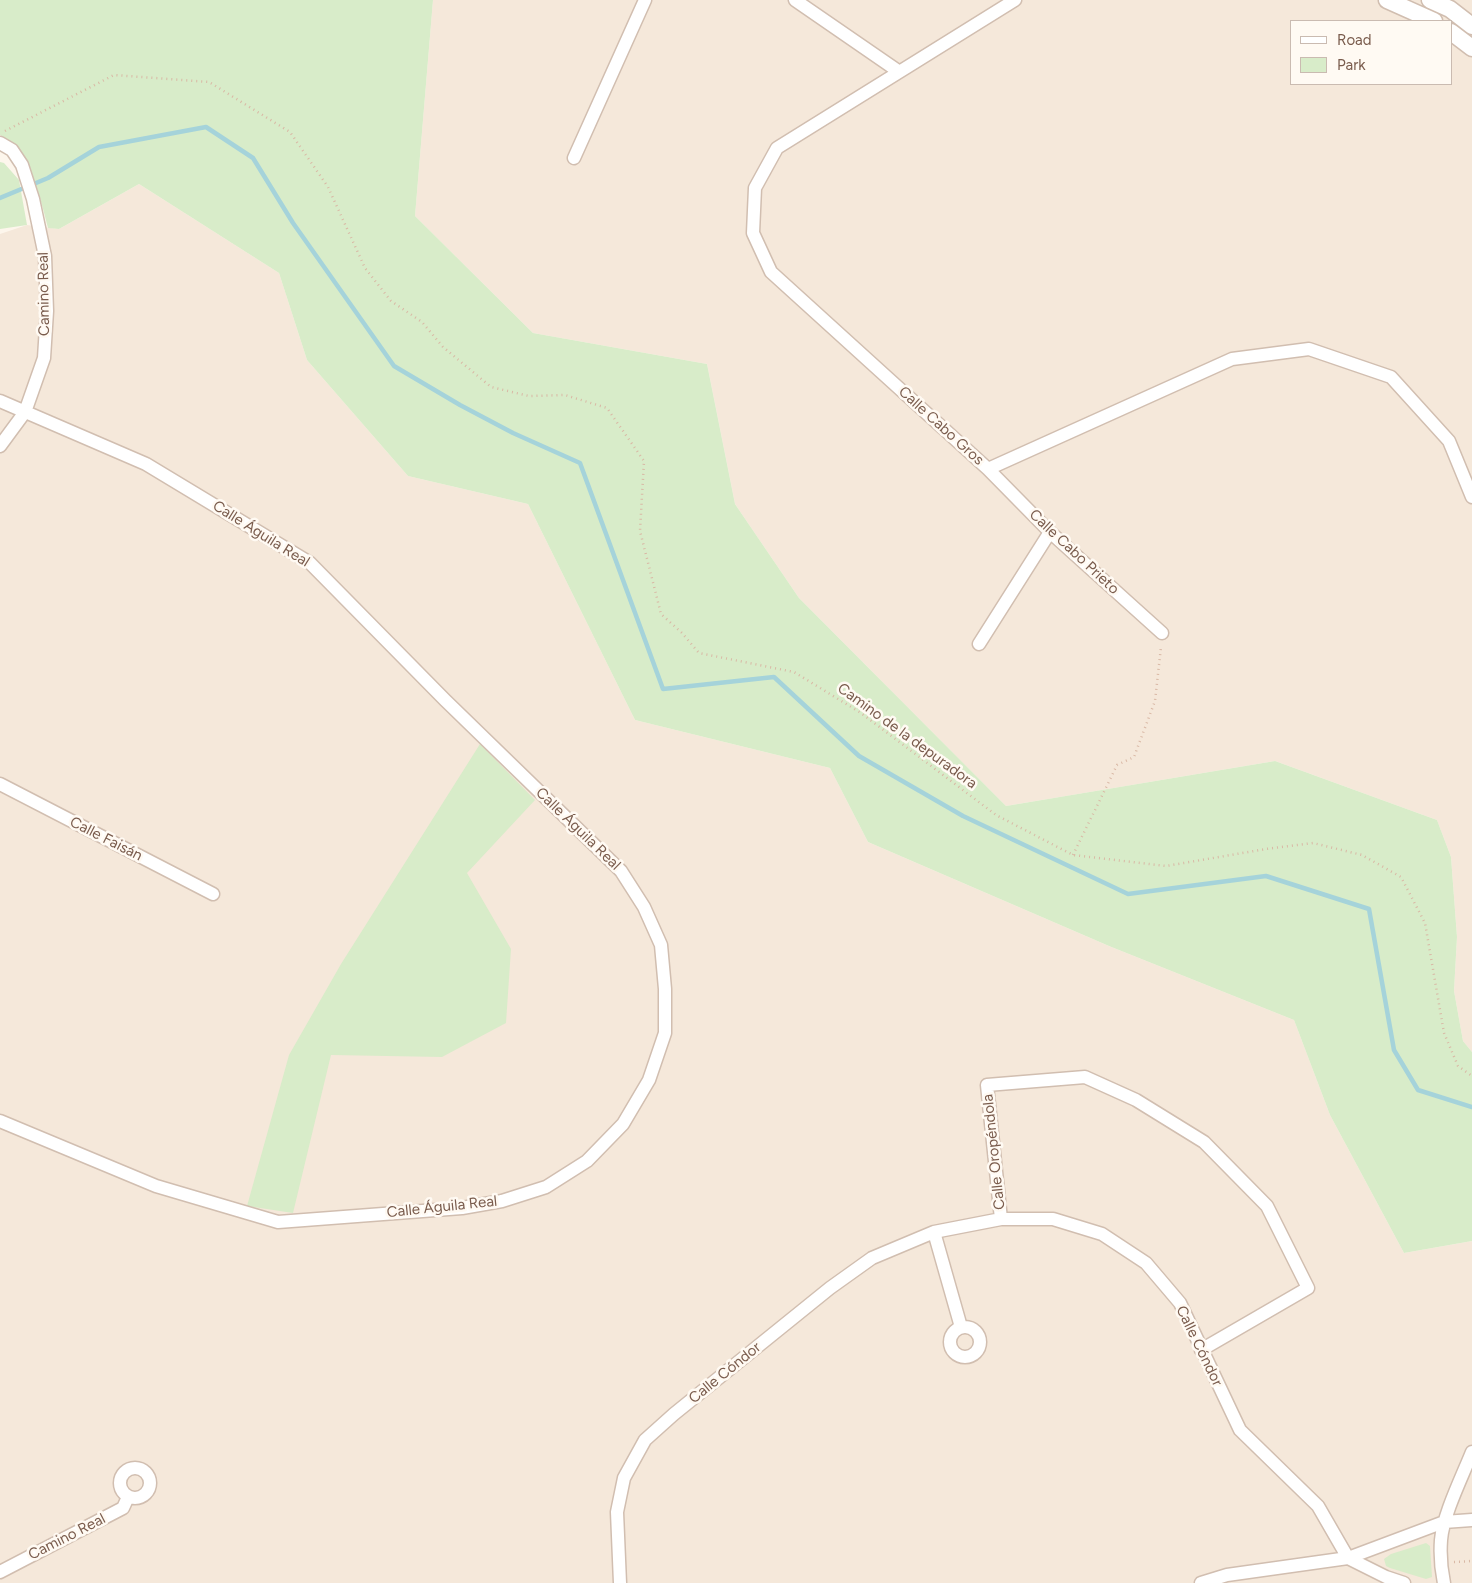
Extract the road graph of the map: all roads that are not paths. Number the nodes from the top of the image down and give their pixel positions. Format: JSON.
{"nodes":[{"id":1,"x":645,"y":0,"type":"edge"},
{"id":2,"x":794,"y":0,"type":"edge"},
{"id":3,"x":1015,"y":0,"type":"edge"},
{"id":4,"x":1388,"y":0,"type":"edge"},
{"id":5,"x":1430,"y":0,"type":"edge"},
{"id":6,"x":1432,"y":20,"type":"edge"},
{"id":7,"x":1472,"y":26,"type":"edge"},
{"id":8,"x":1452,"y":33,"type":"edge"},
{"id":9,"x":1472,"y":48,"type":"edge"},
{"id":10,"x":898,"y":71,"type":"junction"},
{"id":11,"x":0,"y":143,"type":"edge"},
{"id":12,"x":574,"y":158,"type":"dead end"},
{"id":13,"x":0,"y":402,"type":"edge"},
{"id":14,"x":25,"y":412,"type":"junction"},
{"id":15,"x":0,"y":446,"type":"edge"},
{"id":16,"x":988,"y":469,"type":"junction"},
{"id":17,"x":1472,"y":497,"type":"edge"},
{"id":18,"x":1050,"y":532,"type":"junction"},
{"id":19,"x":1162,"y":634,"type":"road end"},
{"id":20,"x":979,"y":644,"type":"dead end"},
{"id":21,"x":0,"y":784,"type":"edge"},
{"id":22,"x":213,"y":894,"type":"dead end"},
{"id":23,"x":0,"y":1121,"type":"edge"},
{"id":24,"x":1001,"y":1219,"type":"junction"},
{"id":25,"x":934,"y":1232,"type":"junction"},
{"id":26,"x":961,"y":1327,"type":"dead end"},
{"id":27,"x":1201,"y":1350,"type":"junction"},
{"id":28,"x":1472,"y":1452,"type":"edge"},
{"id":29,"x":128,"y":1496,"type":"dead end"},
{"id":30,"x":1472,"y":1520,"type":"edge"},
{"id":31,"x":1444,"y":1522,"type":"junction"},
{"id":32,"x":1348,"y":1558,"type":"junction"},
{"id":33,"x":0,"y":1572,"type":"edge"},
{"id":34,"x":620,"y":1583,"type":"edge"},
{"id":35,"x":1202,"y":1583,"type":"edge"},
{"id":36,"x":1404,"y":1583,"type":"edge"},
{"id":37,"x":1444,"y":1583,"type":"edge"}],
"edges":[{"from":1,"to":12,"type":"street"},
{"from":2,"to":10,"type":"street"},
{"from":3,"to":10,"type":"street","name":"Calle Cabo Gros"},
{"from":4,"to":6,"type":"street"},
{"from":5,"to":7,"type":"street"},
{"from":8,"to":9,"type":"street"},
{"from":10,"to":16,"type":"street","name":"Calle Cabo Gros"},
{"from":11,"to":14,"type":"street","name":"Camino Real"},
{"from":13,"to":14,"type":"street","name":"Calle Águila Real"},
{"from":14,"to":15,"type":"street","name":"Camino Real"},
{"from":14,"to":23,"type":"street","name":"Calle Águila Real"},
{"from":16,"to":17,"type":"street","name":"Calle Cabo Gros"},
{"from":16,"to":18,"type":"street","name":"Calle Cabo Prieto"},
{"from":18,"to":19,"type":"street","name":"Calle Cabo Prieto"},
{"from":18,"to":20,"type":"street"},
{"from":21,"to":22,"type":"street","name":"Calle Faisán"},
{"from":24,"to":25,"type":"street","name":"Calle Cóndor"},
{"from":24,"to":27,"type":"street","name":"Calle Cóndor"},
{"from":24,"to":27,"type":"street","name":"Calle Oropéndola"},
{"from":25,"to":26,"type":"street"},
{"from":25,"to":34,"type":"street","name":"Calle Cóndor"},
{"from":27,"to":32,"type":"street","name":"Calle Cóndor"},
{"from":28,"to":31,"type":"street"},
{"from":29,"to":33,"type":"street","name":"Camino Real"},
{"from":30,"to":31,"type":"street"},
{"from":31,"to":32,"type":"street"},
{"from":31,"to":37,"type":"street"},
{"from":32,"to":35,"type":"street"},
{"from":32,"to":36,"type":"street"}]}
